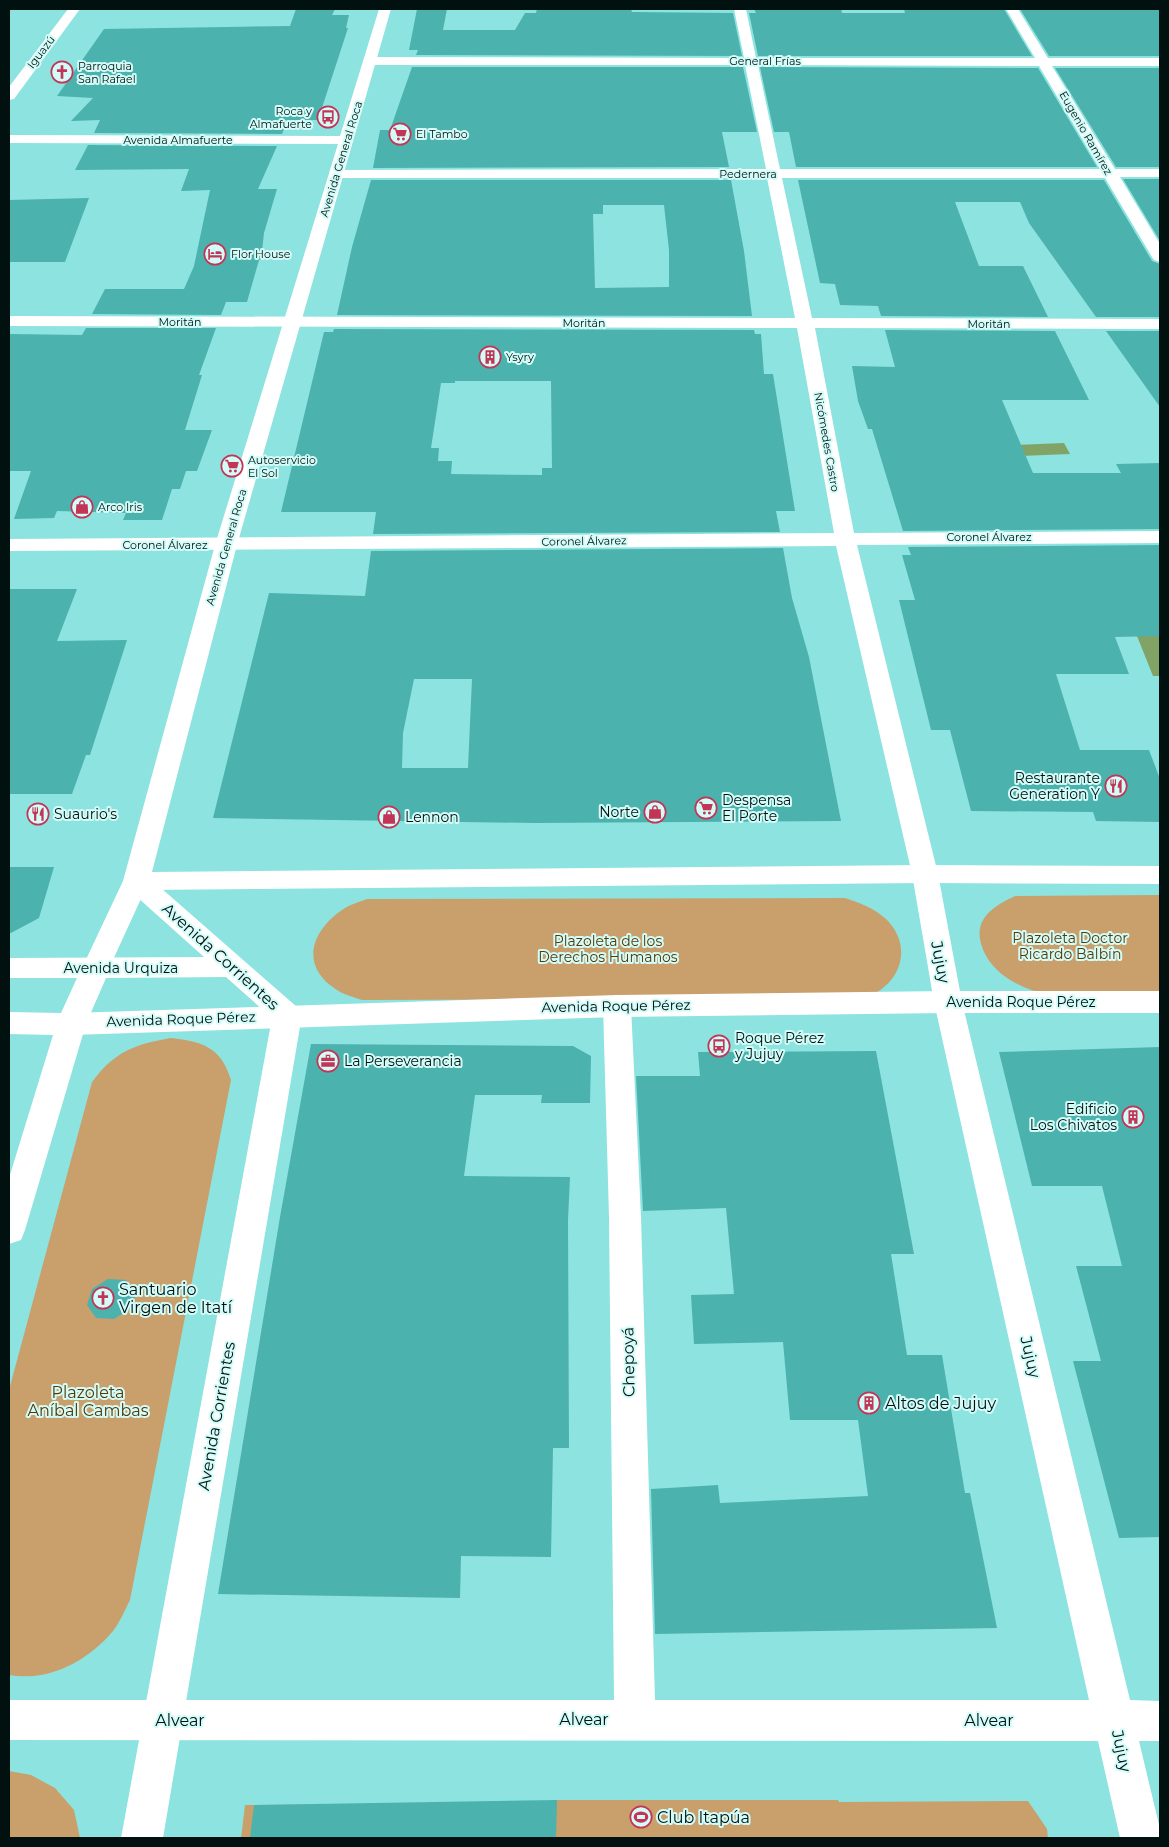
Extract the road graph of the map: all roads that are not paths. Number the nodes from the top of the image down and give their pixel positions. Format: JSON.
{"nodes":[{"id":1,"x":74,"y":9,"type":"edge"},
{"id":2,"x":385,"y":9,"type":"edge"},
{"id":3,"x":740,"y":9,"type":"edge"},
{"id":4,"x":1012,"y":9,"type":"edge"},
{"id":5,"x":370,"y":61,"type":"junction"},
{"id":6,"x":750,"y":61,"type":"junction"},
{"id":7,"x":1044,"y":62,"type":"junction"},
{"id":8,"x":1160,"y":62,"type":"edge"},
{"id":9,"x":9,"y":96,"type":"edge"},
{"id":10,"x":9,"y":140,"type":"edge"},
{"id":11,"x":346,"y":140,"type":"junction"},
{"id":12,"x":1160,"y":173,"type":"edge"},
{"id":13,"x":336,"y":174,"type":"junction"},
{"id":14,"x":773,"y":174,"type":"junction"},
{"id":15,"x":1110,"y":174,"type":"junction"},
{"id":16,"x":1160,"y":257,"type":"edge"},
{"id":17,"x":9,"y":321,"type":"edge"},
{"id":18,"x":292,"y":322,"type":"junction"},
{"id":19,"x":805,"y":324,"type":"junction"},
{"id":20,"x":1160,"y":324,"type":"edge"},
{"id":21,"x":1160,"y":537,"type":"edge"},
{"id":22,"x":845,"y":538,"type":"junction"},
{"id":23,"x":9,"y":545,"type":"edge"},
{"id":24,"x":226,"y":545,"type":"junction"},
{"id":25,"x":925,"y":874,"type":"junction"},
{"id":26,"x":1160,"y":874,"type":"edge"},
{"id":27,"x":136,"y":881,"type":"junction"},
{"id":28,"x":233,"y":967,"type":"junction"},
{"id":29,"x":9,"y":968,"type":"edge"},
{"id":30,"x":96,"y":968,"type":"junction"},
{"id":31,"x":948,"y":1002,"type":"junction"},
{"id":32,"x":1160,"y":1002,"type":"edge"},
{"id":33,"x":617,"y":1006,"type":"junction"},
{"id":34,"x":287,"y":1015,"type":"junction"},
{"id":35,"x":9,"y":1023,"type":"edge"},
{"id":36,"x":67,"y":1035,"type":"junction"},
{"id":37,"x":9,"y":1230,"type":"edge"},
{"id":38,"x":635,"y":1719,"type":"junction"},
{"id":39,"x":9,"y":1720,"type":"edge"},
{"id":40,"x":162,"y":1720,"type":"junction"},
{"id":41,"x":1116,"y":1721,"type":"junction"},
{"id":42,"x":1160,"y":1721,"type":"edge"},
{"id":43,"x":142,"y":1838,"type":"edge"},
{"id":44,"x":1141,"y":1838,"type":"edge"}],
"edges":[{"from":1,"to":9,"type":"street","name":"Iguazú"},
{"from":2,"to":5,"type":"street","name":"Avenida General Roca"},
{"from":3,"to":6,"type":"street","name":"Nicómedes Castro"},
{"from":4,"to":7,"type":"street","name":"Eugenio Ramírez"},
{"from":5,"to":6,"type":"street","name":"General Frías"},
{"from":5,"to":11,"type":"street","name":"Avenida General Roca"},
{"from":6,"to":7,"type":"street","name":"General Frías"},
{"from":6,"to":14,"type":"street","name":"Nicómedes Castro"},
{"from":7,"to":8,"type":"street","name":"General Frías"},
{"from":7,"to":15,"type":"street","name":"Eugenio Ramírez"},
{"from":10,"to":11,"type":"street","name":"Avenida Almafuerte"},
{"from":11,"to":13,"type":"street","name":"Avenida General Roca"},
{"from":12,"to":15,"type":"street","name":"Pedernera"},
{"from":13,"to":14,"type":"street","name":"Pedernera"},
{"from":13,"to":18,"type":"street","name":"Avenida General Roca"},
{"from":14,"to":15,"type":"street","name":"Pedernera"},
{"from":14,"to":19,"type":"street","name":"Nicómedes Castro"},
{"from":15,"to":16,"type":"street","name":"Eugenio Ramírez"},
{"from":17,"to":18,"type":"street","name":"Moritán"},
{"from":18,"to":19,"type":"street","name":"Moritán"},
{"from":18,"to":24,"type":"street","name":"Avenida General Roca"},
{"from":19,"to":20,"type":"street","name":"Moritán"},
{"from":19,"to":22,"type":"street","name":"Nicómedes Castro"},
{"from":21,"to":22,"type":"street","name":"Coronel Álvarez"},
{"from":22,"to":24,"type":"street","name":"Coronel Álvarez"},
{"from":22,"to":25,"type":"street","name":"Nicómedes Castro"},
{"from":23,"to":24,"type":"street","name":"Coronel Álvarez"},
{"from":24,"to":27,"type":"street","name":"Avenida General Roca"},
{"from":25,"to":26,"type":"street"},
{"from":25,"to":27,"type":"street"},
{"from":25,"to":31,"type":"street","name":"Jujuy"},
{"from":27,"to":28,"type":"street","name":"Avenida Corrientes"},
{"from":27,"to":30,"type":"street","name":"Avenida General Roca"},
{"from":28,"to":30,"type":"street","name":"Avenida Urquiza"},
{"from":28,"to":34,"type":"street","name":"Avenida Corrientes"},
{"from":29,"to":30,"type":"street","name":"Avenida Urquiza"},
{"from":30,"to":36,"type":"street","name":"Avenida General Roca"},
{"from":31,"to":32,"type":"street","name":"Avenida Roque Pérez"},
{"from":31,"to":33,"type":"street","name":"Avenida Roque Pérez"},
{"from":31,"to":41,"type":"street","name":"Jujuy"},
{"from":33,"to":34,"type":"street","name":"Avenida Roque Pérez"},
{"from":33,"to":38,"type":"street","name":"Chepoyá"},
{"from":34,"to":36,"type":"street","name":"Avenida Roque Pérez"},
{"from":34,"to":40,"type":"street","name":"Avenida Corrientes"},
{"from":35,"to":36,"type":"street"},
{"from":36,"to":37,"type":"street"},
{"from":38,"to":40,"type":"street","name":"Alvear"},
{"from":38,"to":41,"type":"street","name":"Alvear"},
{"from":39,"to":40,"type":"street","name":"Alvear"},
{"from":40,"to":43,"type":"street","name":"Avenida Corrientes"},
{"from":41,"to":42,"type":"street","name":"Alvear"},
{"from":41,"to":44,"type":"street","name":"Jujuy"}]}
